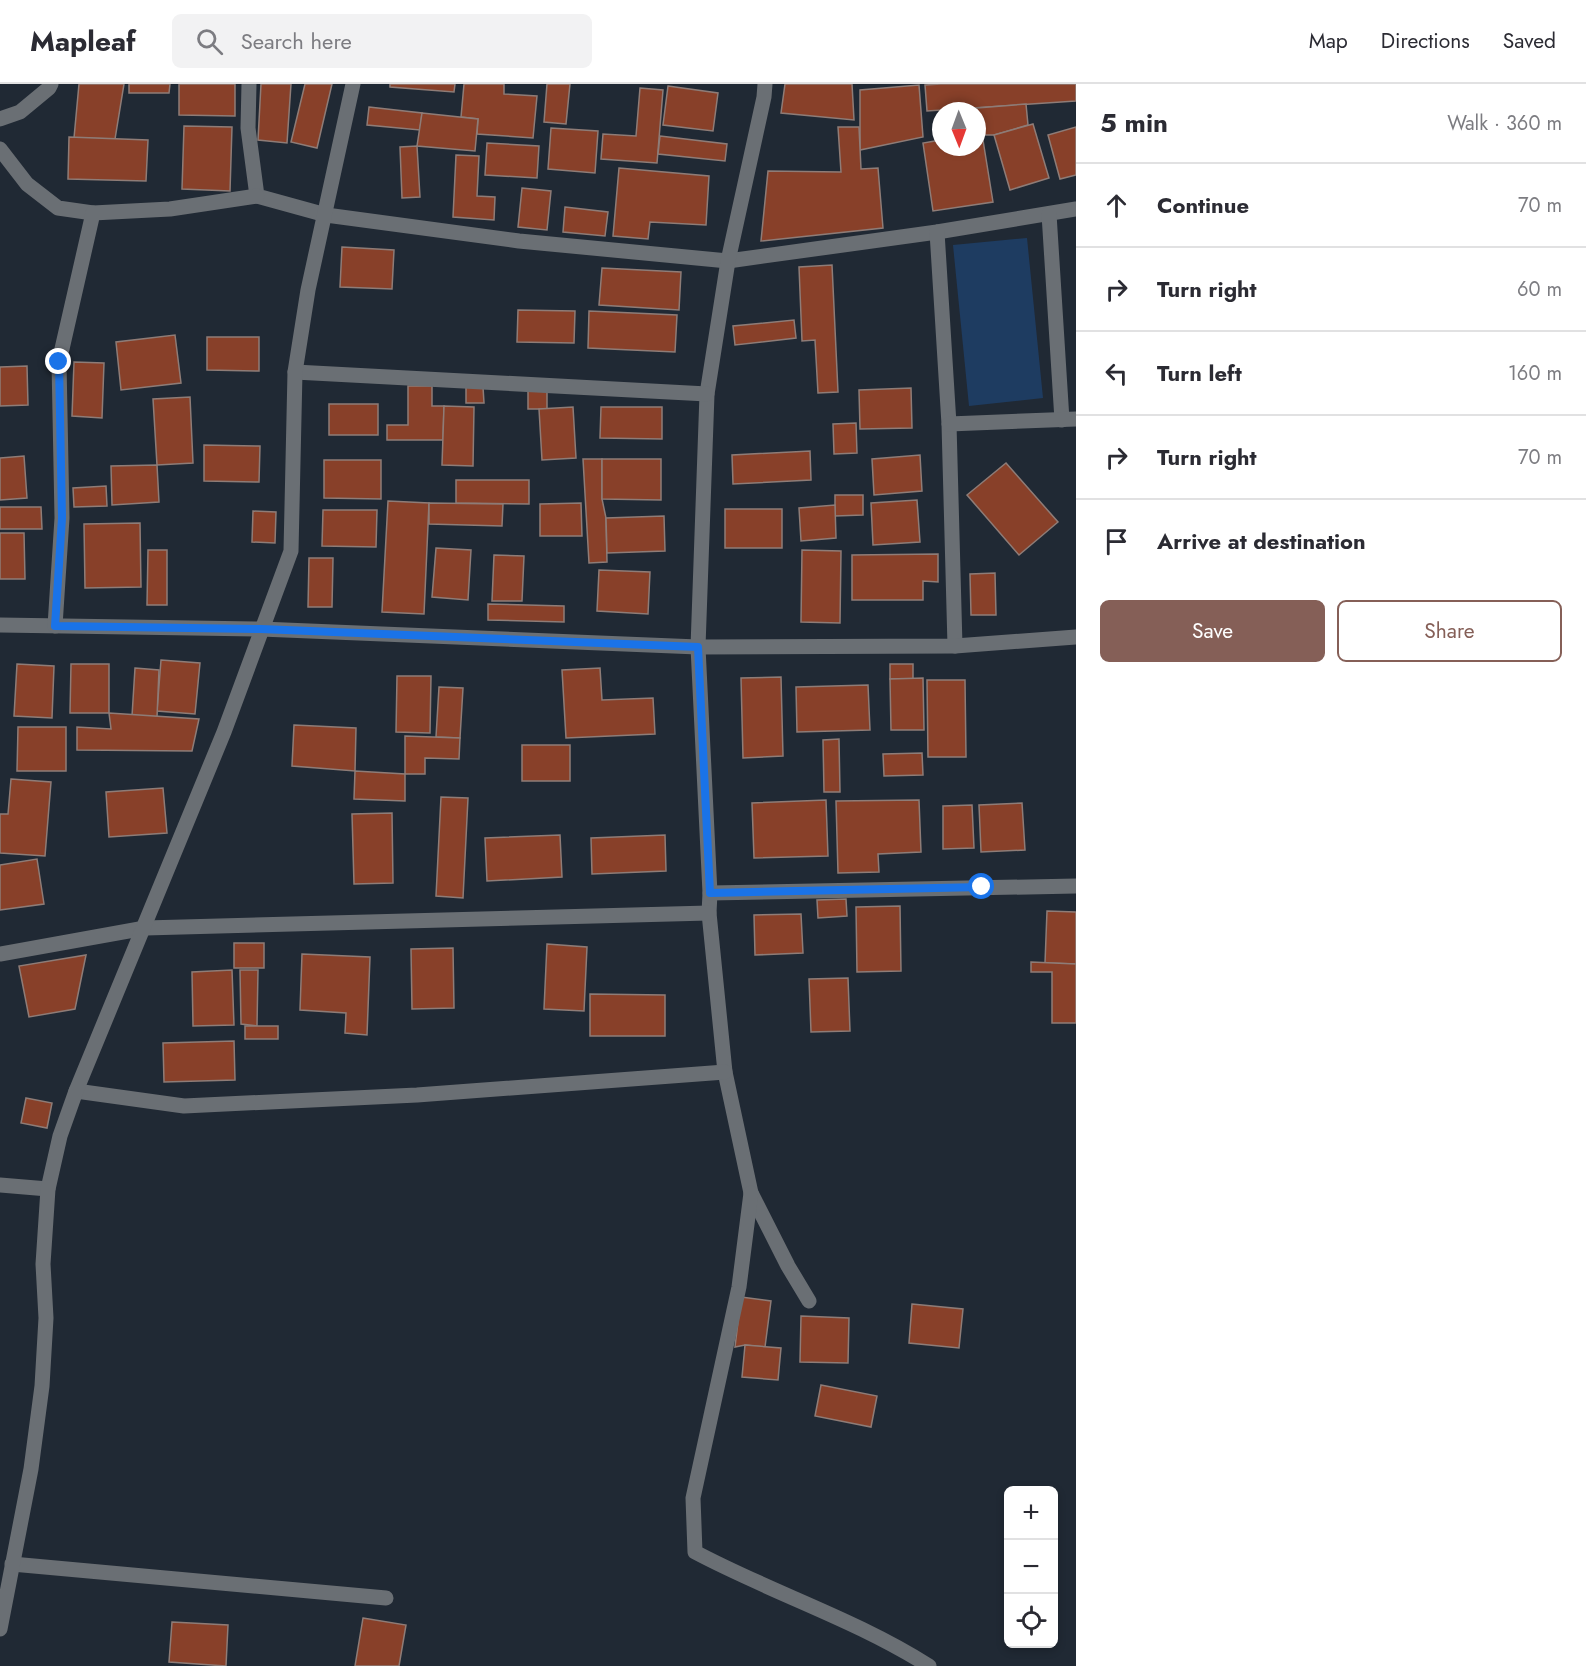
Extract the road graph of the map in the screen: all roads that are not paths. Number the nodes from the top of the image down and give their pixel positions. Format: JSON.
{"nodes":[{"id":1,"x":51,"y":84,"type":"edge"},
{"id":2,"x":249,"y":84,"type":"edge"},
{"id":3,"x":353,"y":84,"type":"edge"},
{"id":4,"x":765,"y":84,"type":"edge"},
{"id":5,"x":0,"y":119,"type":"edge"},
{"id":6,"x":0,"y":149,"type":"edge"},
{"id":7,"x":257,"y":196,"type":"junction"},
{"id":8,"x":1076,"y":209,"type":"edge"},
{"id":9,"x":93,"y":213,"type":"junction"},
{"id":10,"x":1049,"y":214,"type":"junction"},
{"id":11,"x":326,"y":215,"type":"junction"},
{"id":12,"x":937,"y":232,"type":"junction"},
{"id":13,"x":728,"y":261,"type":"junction"},
{"id":14,"x":295,"y":372,"type":"junction"},
{"id":15,"x":707,"y":394,"type":"junction"},
{"id":16,"x":1069,"y":420,"type":"edge"},
{"id":17,"x":949,"y":424,"type":"junction"},
{"id":18,"x":0,"y":624,"type":"edge"},
{"id":19,"x":55,"y":626,"type":"junction"},
{"id":20,"x":261,"y":629,"type":"junction"},
{"id":21,"x":1076,"y":637,"type":"edge"},
{"id":22,"x":955,"y":646,"type":"junction"},
{"id":23,"x":698,"y":647,"type":"junction"},
{"id":24,"x":1076,"y":886,"type":"edge"},
{"id":25,"x":710,"y":893,"type":"junction"},
{"id":26,"x":709,"y":913,"type":"junction"},
{"id":27,"x":145,"y":928,"type":"junction"},
{"id":28,"x":0,"y":954,"type":"edge"},
{"id":29,"x":725,"y":1072,"type":"junction"},
{"id":30,"x":76,"y":1091,"type":"junction"},
{"id":31,"x":0,"y":1185,"type":"edge"},
{"id":32,"x":48,"y":1188,"type":"junction"},
{"id":33,"x":751,"y":1193,"type":"junction"},
{"id":34,"x":809,"y":1301,"type":"dead end"},
{"id":35,"x":12,"y":1564,"type":"junction"},
{"id":36,"x":386,"y":1598,"type":"dead end"},
{"id":37,"x":0,"y":1629,"type":"edge"},
{"id":38,"x":929,"y":1666,"type":"edge"}],
"edges":[{"from":1,"to":5,"type":"street"},
{"from":2,"to":7,"type":"street"},
{"from":3,"to":11,"type":"street"},
{"from":4,"to":13,"type":"street"},
{"from":6,"to":9,"type":"street"},
{"from":7,"to":9,"type":"street"},
{"from":7,"to":11,"type":"street"},
{"from":8,"to":10,"type":"street"},
{"from":9,"to":19,"type":"street"},
{"from":10,"to":12,"type":"street"},
{"from":10,"to":16,"type":"street"},
{"from":11,"to":13,"type":"street"},
{"from":11,"to":14,"type":"street"},
{"from":12,"to":13,"type":"street"},
{"from":12,"to":17,"type":"street"},
{"from":13,"to":15,"type":"street"},
{"from":14,"to":15,"type":"street"},
{"from":14,"to":20,"type":"street"},
{"from":15,"to":23,"type":"street"},
{"from":16,"to":17,"type":"street"},
{"from":17,"to":22,"type":"street"},
{"from":18,"to":19,"type":"street"},
{"from":19,"to":20,"type":"street"},
{"from":20,"to":23,"type":"street"},
{"from":20,"to":27,"type":"street"},
{"from":21,"to":22,"type":"street"},
{"from":22,"to":23,"type":"street"},
{"from":23,"to":25,"type":"street"},
{"from":24,"to":25,"type":"street"},
{"from":25,"to":26,"type":"street"},
{"from":26,"to":27,"type":"street"},
{"from":26,"to":29,"type":"street"},
{"from":27,"to":28,"type":"street"},
{"from":27,"to":30,"type":"street"},
{"from":29,"to":30,"type":"street"},
{"from":29,"to":33,"type":"street"},
{"from":30,"to":32,"type":"street"},
{"from":31,"to":32,"type":"street"},
{"from":32,"to":35,"type":"street"},
{"from":33,"to":34,"type":"street"},
{"from":33,"to":38,"type":"street"},
{"from":35,"to":36,"type":"street"},
{"from":35,"to":37,"type":"street"}]}
